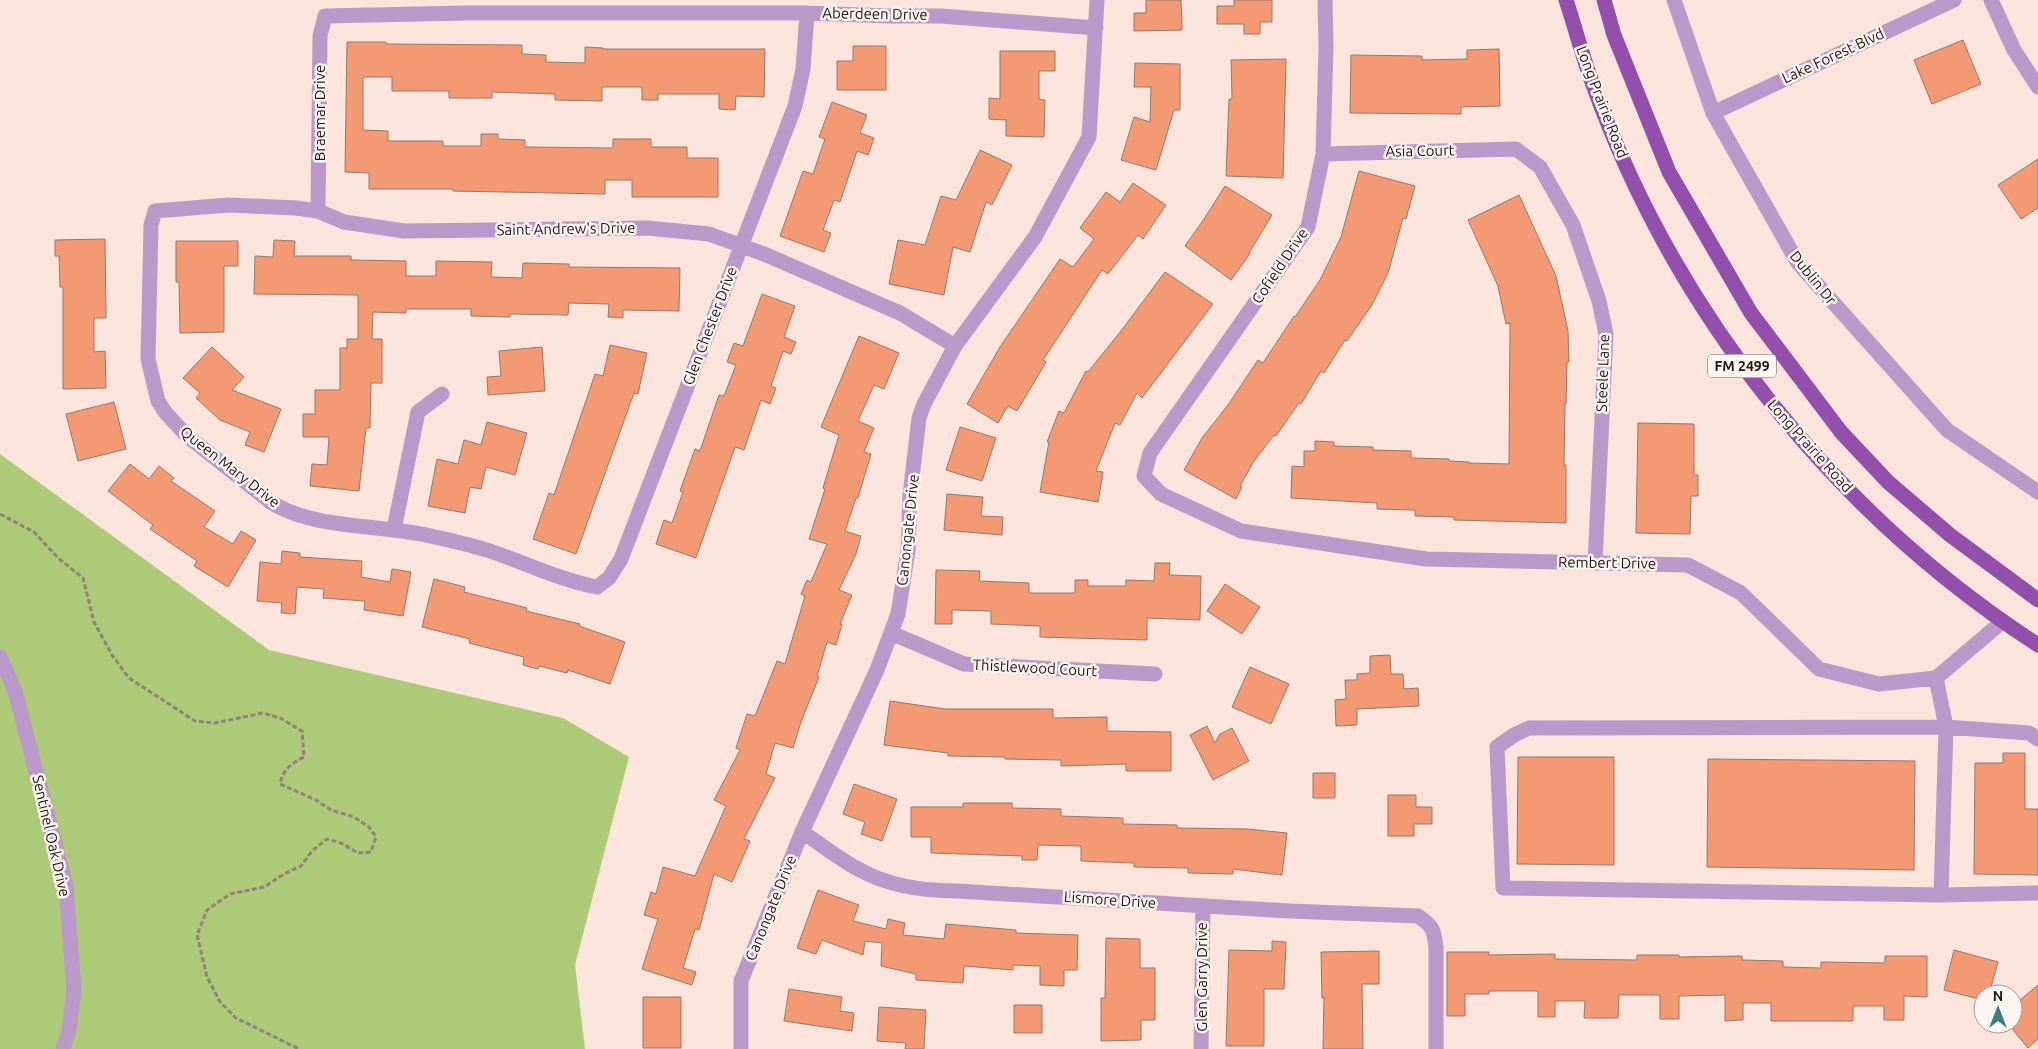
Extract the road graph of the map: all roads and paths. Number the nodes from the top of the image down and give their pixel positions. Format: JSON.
{"nodes":[{"id":1,"x":1096,"y":0,"type":"edge"},
{"id":2,"x":1325,"y":0,"type":"edge"},
{"id":3,"x":1566,"y":0,"type":"edge"},
{"id":4,"x":1604,"y":0,"type":"edge"},
{"id":5,"x":1674,"y":0,"type":"edge"},
{"id":6,"x":1954,"y":0,"type":"edge"},
{"id":7,"x":1991,"y":0,"type":"edge"},
{"id":8,"x":807,"y":13,"type":"junction"},
{"id":9,"x":325,"y":16,"type":"joint"},
{"id":10,"x":1096,"y":28,"type":"junction"},
{"id":11,"x":2038,"y":87,"type":"edge"},
{"id":12,"x":1713,"y":113,"type":"junction"},
{"id":13,"x":1516,"y":149,"type":"joint"},
{"id":14,"x":1323,"y":154,"type":"junction"},
{"id":15,"x":155,"y":211,"type":"joint"},
{"id":16,"x":318,"y":211,"type":"junction"},
{"id":17,"x":740,"y":246,"type":"junction"},
{"id":18,"x":955,"y":346,"type":"junction"},
{"id":19,"x":442,"y":394,"type":"dead end"},
{"id":20,"x":2038,"y":492,"type":"edge"},
{"id":21,"x":1161,"y":494,"type":"joint"},
{"id":22,"x":0,"y":514,"type":"edge"},
{"id":23,"x":394,"y":528,"type":"junction"},
{"id":24,"x":1595,"y":562,"type":"junction"},
{"id":25,"x":556,"y":577,"type":"joint"},
{"id":26,"x":2038,"y":600,"type":"edge"},
{"id":27,"x":2002,"y":622,"type":"junction"},
{"id":28,"x":891,"y":633,"type":"junction"},
{"id":29,"x":2038,"y":645,"type":"edge"},
{"id":30,"x":0,"y":657,"type":"edge"},
{"id":31,"x":1155,"y":674,"type":"dead end"},
{"id":32,"x":1936,"y":678,"type":"junction"},
{"id":33,"x":1946,"y":727,"type":"junction"},
{"id":34,"x":2038,"y":739,"type":"edge"},
{"id":35,"x":802,"y":832,"type":"junction"},
{"id":36,"x":2038,"y":893,"type":"edge"},
{"id":37,"x":1941,"y":895,"type":"junction"},
{"id":38,"x":1203,"y":906,"type":"junction"},
{"id":39,"x":63,"y":1049,"type":"edge"},
{"id":40,"x":299,"y":1049,"type":"edge"},
{"id":41,"x":742,"y":1049,"type":"edge"},
{"id":42,"x":1202,"y":1049,"type":"edge"},
{"id":43,"x":1436,"y":1049,"type":"edge"}],
"edges":[{"from":1,"to":10,"type":"street"},
{"from":2,"to":14,"type":"street","name":"Cofield Drive"},
{"from":3,"to":27,"type":"main road","name":"Long Prairie Road","number":"FM 2499"},
{"from":4,"to":26,"type":"main road","number":"FM 2499"},
{"from":5,"to":12,"type":"street","name":"Dublin Dr"},
{"from":6,"to":12,"type":"street","name":"Lake Forest Blvd"},
{"from":7,"to":11,"type":"street"},
{"from":8,"to":9,"type":"street","name":"Aberdeen Drive"},
{"from":8,"to":10,"type":"street","name":"Aberdeen Drive"},
{"from":8,"to":17,"type":"street","name":"Glen Chester Drive"},
{"from":9,"to":16,"type":"street","name":"Braemar Drive"},
{"from":10,"to":18,"type":"street","name":"Canongate Drive"},
{"from":12,"to":20,"type":"street","name":"Dublin Dr"},
{"from":13,"to":14,"type":"street","name":"Asia Court"},
{"from":13,"to":24,"type":"street","name":"Steele Lane"},
{"from":14,"to":21,"type":"street","name":"Cofield Drive"},
{"from":15,"to":16,"type":"street","name":"Saint Andrew's Drive"},
{"from":15,"to":23,"type":"street","name":"Queen Mary Drive"},
{"from":16,"to":17,"type":"street","name":"Saint Andrew's Drive"},
{"from":17,"to":18,"type":"street","name":"Saint Andrew's Drive"},
{"from":17,"to":25,"type":"street","name":"Glen Chester Drive"},
{"from":18,"to":28,"type":"street","name":"Canongate Drive"},
{"from":19,"to":23,"type":"street"},
{"from":21,"to":24,"type":"street","name":"Rembert Drive"},
{"from":22,"to":40,"type":"path"},
{"from":23,"to":25,"type":"street","name":"Queen Mary Drive"},
{"from":24,"to":32,"type":"street","name":"Rembert Drive"},
{"from":27,"to":29,"type":"main road","name":"Long Prairie Road","number":"FM 2499"},
{"from":27,"to":32,"type":"street"},
{"from":28,"to":31,"type":"street","name":"Thistlewood Court"},
{"from":28,"to":35,"type":"street","name":"Canongate Drive"},
{"from":30,"to":39,"type":"street","name":"Sentinel Oak Drive"},
{"from":32,"to":33,"type":"street"},
{"from":33,"to":34,"type":"street"},
{"from":33,"to":37,"type":"street"},
{"from":33,"to":37,"type":"street"},
{"from":35,"to":38,"type":"street","name":"Lismore Drive"},
{"from":35,"to":41,"type":"street","name":"Canongate Drive"},
{"from":36,"to":37,"type":"street"},
{"from":38,"to":42,"type":"street","name":"Glen Garry Drive"},
{"from":38,"to":43,"type":"street","name":"Lismore Drive"}]}
